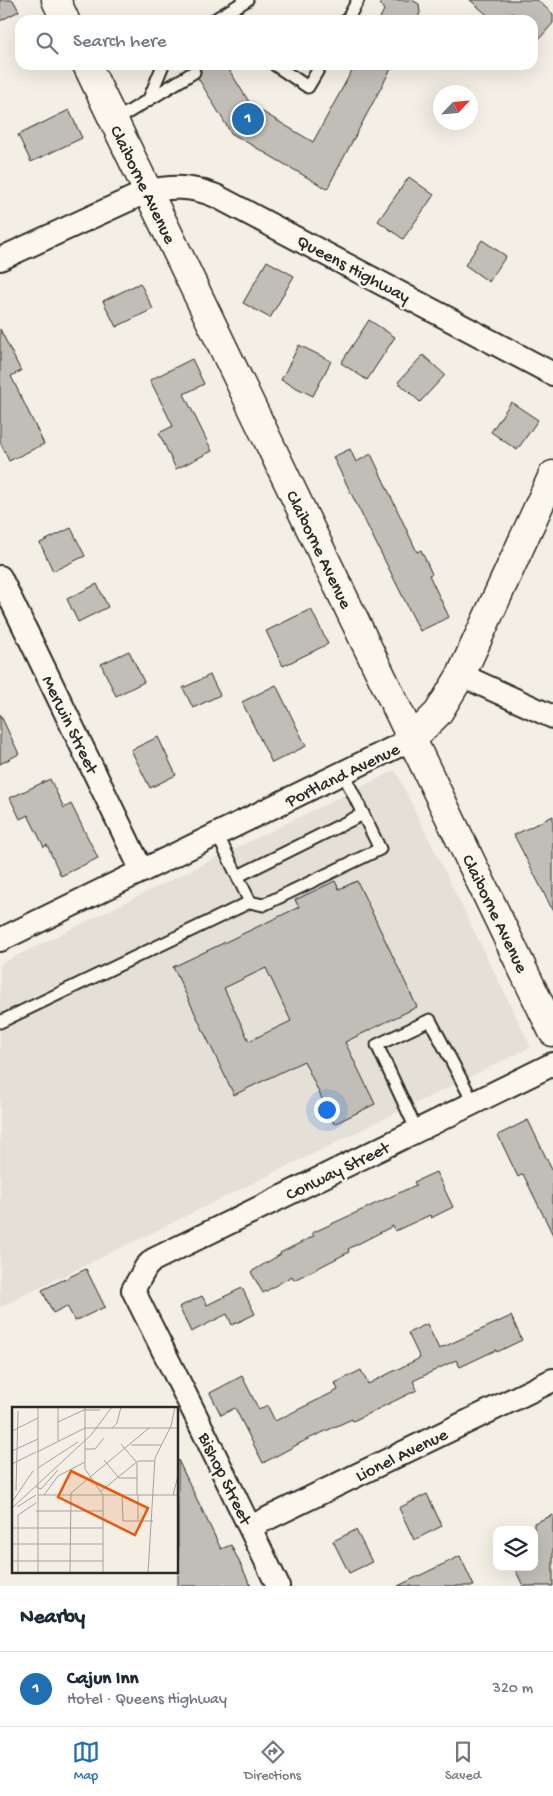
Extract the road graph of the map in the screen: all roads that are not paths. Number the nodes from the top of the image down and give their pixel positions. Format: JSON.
{"nodes":[{"id":1,"x":56,"y":0,"type":"edge"},
{"id":2,"x":247,"y":0,"type":"edge"},
{"id":3,"x":358,"y":0,"type":"edge"},
{"id":4,"x":234,"y":14,"type":"edge"},
{"id":5,"x":63,"y":15,"type":"edge"},
{"id":6,"x":350,"y":15,"type":"edge"},
{"id":7,"x":89,"y":70,"type":"edge"},
{"id":8,"x":161,"y":70,"type":"edge"},
{"id":9,"x":282,"y":70,"type":"edge"},
{"id":10,"x":318,"y":70,"type":"edge"},
{"id":11,"x":194,"y":72,"type":"dead end"},
{"id":12,"x":149,"y":99,"type":"junction"},
{"id":13,"x":114,"y":121,"type":"junction"},
{"id":14,"x":148,"y":190,"type":"junction"},
{"id":15,"x":0,"y":259,"type":"edge"},
{"id":16,"x":553,"y":374,"type":"edge"},
{"id":17,"x":553,"y":475,"type":"edge"},
{"id":18,"x":0,"y":577,"type":"edge"},
{"id":19,"x":461,"y":675,"type":"junction"},
{"id":20,"x":553,"y":717,"type":"edge"},
{"id":21,"x":412,"y":739,"type":"junction"},
{"id":22,"x":343,"y":773,"type":"junction"},
{"id":23,"x":363,"y":814,"type":"junction"},
{"id":24,"x":217,"y":834,"type":"junction"},
{"id":25,"x":142,"y":871,"type":"junction"},
{"id":26,"x":238,"y":876,"type":"junction"},
{"id":27,"x":250,"y":902,"type":"junction"},
{"id":28,"x":0,"y":940,"type":"edge"},
{"id":29,"x":0,"y":1022,"type":"edge"},
{"id":30,"x":553,"y":1032,"type":"edge"},
{"id":31,"x":553,"y":1064,"type":"edge"},
{"id":32,"x":473,"y":1102,"type":"junction"},
{"id":33,"x":417,"y":1131,"type":"junction"},
{"id":34,"x":133,"y":1290,"type":"joint"},
{"id":35,"x":553,"y":1380,"type":"edge"},
{"id":36,"x":250,"y":1527,"type":"junction"},
{"id":37,"x":278,"y":1586,"type":"edge"}],
"edges":[{"from":1,"to":5,"type":"street"},
{"from":2,"to":4,"type":"lane"},
{"from":3,"to":6,"type":"lane"},
{"from":7,"to":13,"type":"street","name":"Claiborne Avenue"},
{"from":8,"to":12,"type":"lane"},
{"from":9,"to":10,"type":"lane"},
{"from":11,"to":12,"type":"lane"},
{"from":12,"to":13,"type":"lane"},
{"from":13,"to":14,"type":"street","name":"Claiborne Avenue"},
{"from":14,"to":15,"type":"street","name":"Queens Highway"},
{"from":14,"to":16,"type":"street","name":"Queens Highway"},
{"from":14,"to":21,"type":"street","name":"Claiborne Avenue"},
{"from":17,"to":19,"type":"street","name":"Portland Avenue"},
{"from":18,"to":25,"type":"street","name":"Merwin Street"},
{"from":19,"to":20,"type":"street"},
{"from":19,"to":21,"type":"street","name":"Portland Avenue"},
{"from":21,"to":22,"type":"street","name":"Portland Avenue"},
{"from":21,"to":30,"type":"street","name":"Claiborne Avenue"},
{"from":22,"to":23,"type":"lane"},
{"from":22,"to":24,"type":"street","name":"Portland Avenue"},
{"from":23,"to":26,"type":"lane"},
{"from":23,"to":27,"type":"lane"},
{"from":24,"to":25,"type":"street","name":"Portland Avenue"},
{"from":24,"to":26,"type":"lane"},
{"from":25,"to":28,"type":"street","name":"Portland Avenue"},
{"from":26,"to":27,"type":"lane"},
{"from":27,"to":29,"type":"lane"},
{"from":31,"to":32,"type":"street","name":"Conway Street"},
{"from":32,"to":33,"type":"street","name":"Conway Street"},
{"from":32,"to":33,"type":"lane"},
{"from":33,"to":34,"type":"street","name":"Conway Street"},
{"from":34,"to":36,"type":"street","name":"Bishop Street"},
{"from":35,"to":36,"type":"street","name":"Lionel Avenue"},
{"from":36,"to":37,"type":"street","name":"Bishop Street"}]}
